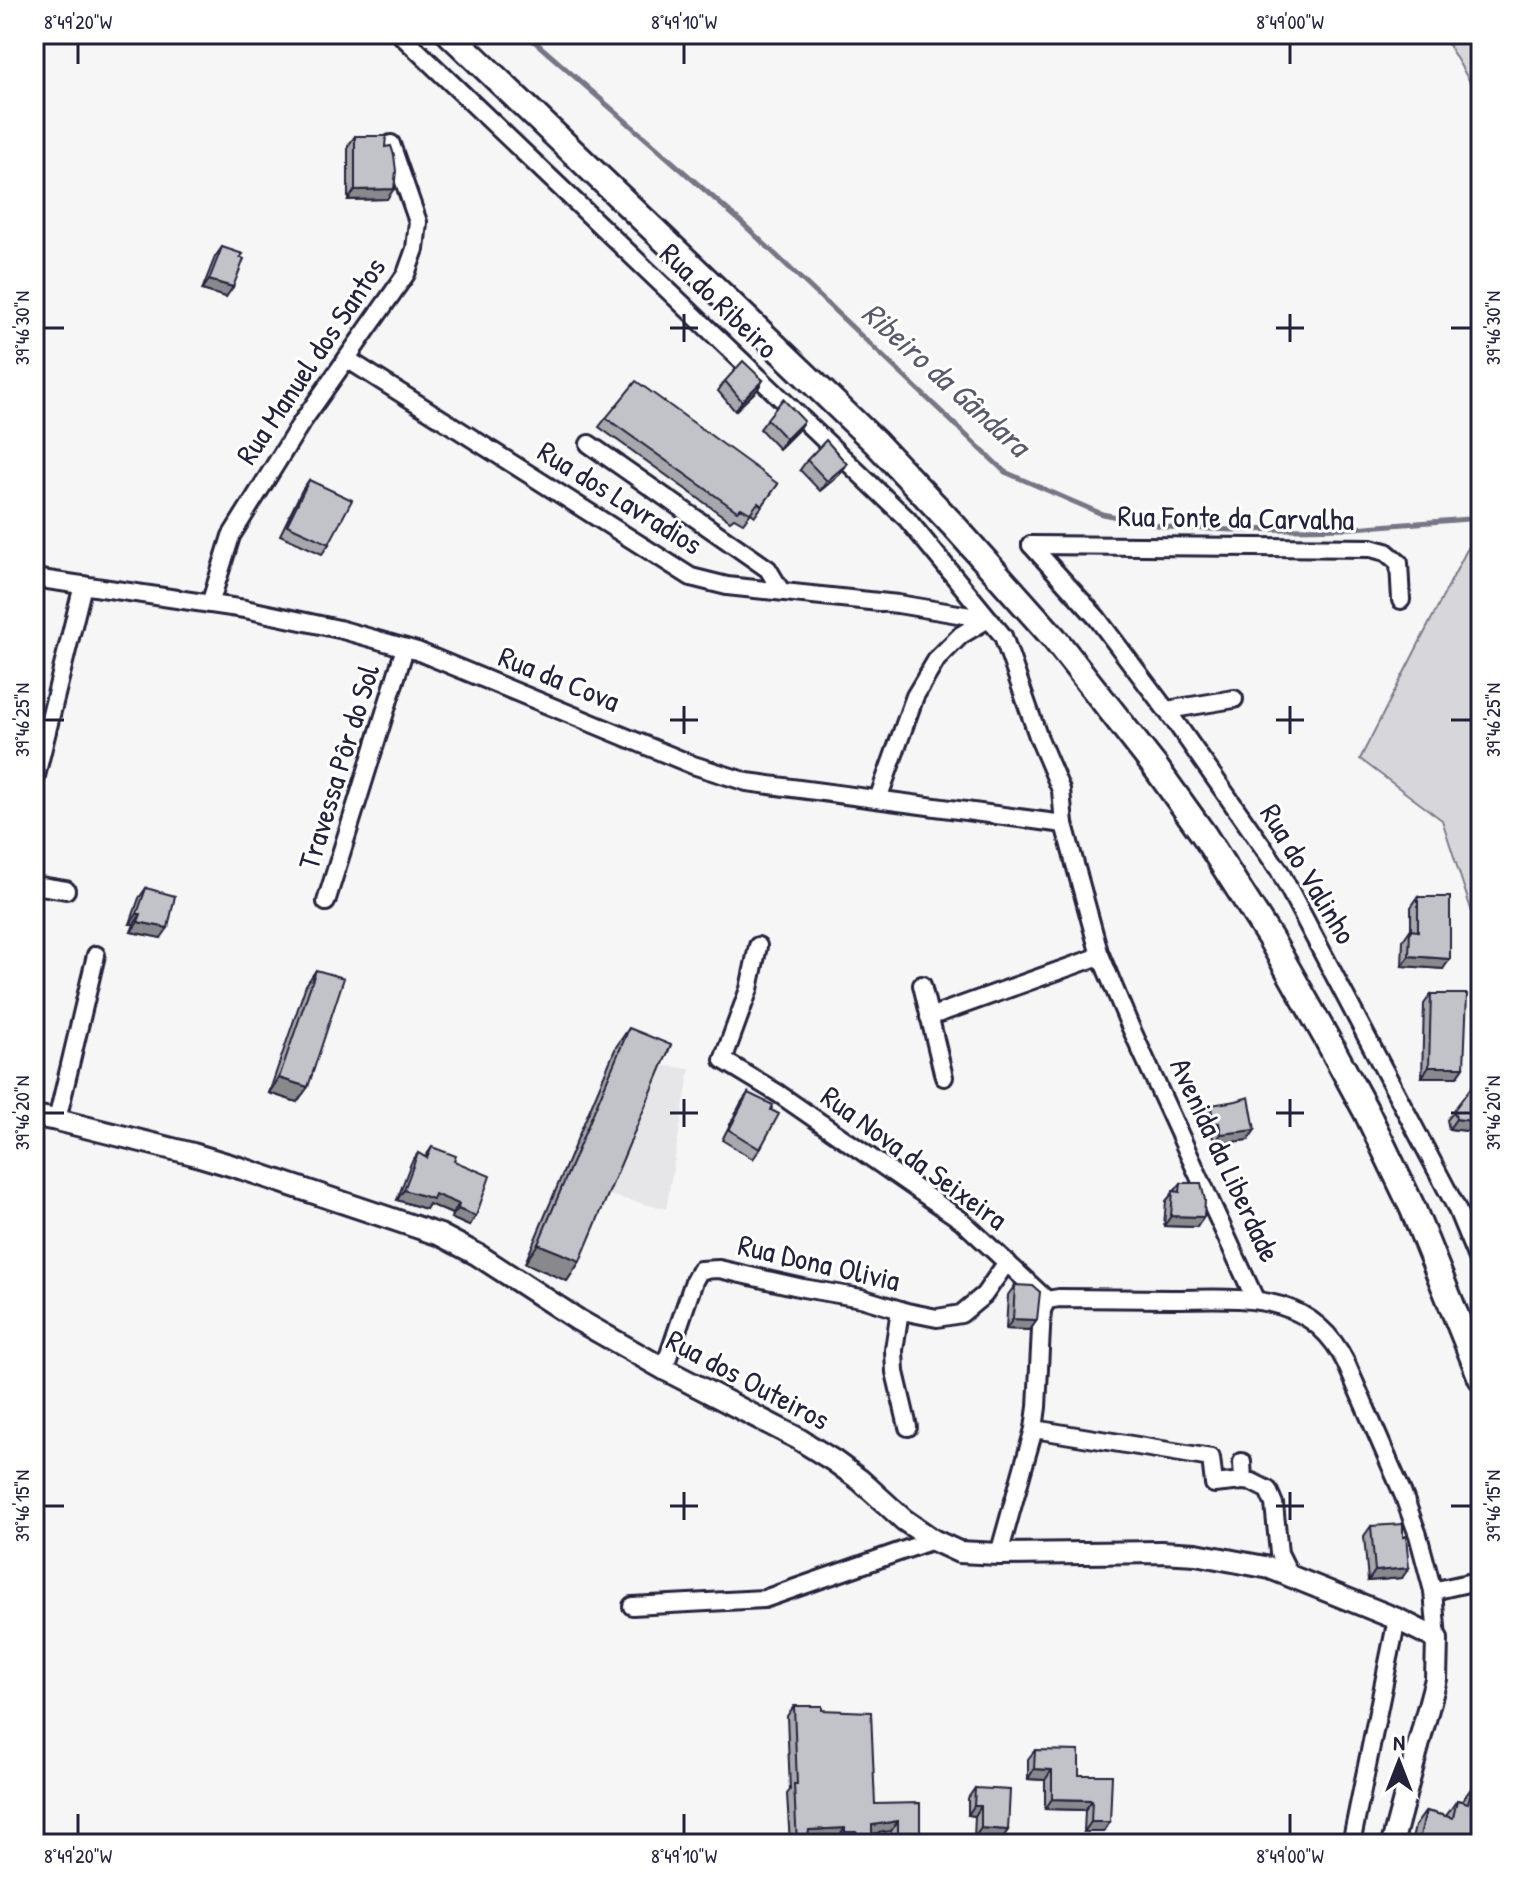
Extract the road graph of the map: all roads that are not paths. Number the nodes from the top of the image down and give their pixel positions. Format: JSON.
{"nodes":[{"id":1,"x":400,"y":34,"type":"edge"},
{"id":2,"x":450,"y":34,"type":"edge"},
{"id":3,"x":391,"y":144,"type":"edge"},
{"id":4,"x":347,"y":359,"type":"junction"},
{"id":5,"x":589,"y":444,"type":"dead end"},
{"id":6,"x":1031,"y":545,"type":"joint"},
{"id":7,"x":34,"y":578,"type":"edge"},
{"id":8,"x":83,"y":585,"type":"junction"},
{"id":9,"x":781,"y":591,"type":"junction"},
{"id":10,"x":1401,"y":600,"type":"dead end"},
{"id":11,"x":210,"y":604,"type":"junction"},
{"id":12,"x":988,"y":619,"type":"junction"},
{"id":13,"x":405,"y":648,"type":"junction"},
{"id":14,"x":1234,"y":699,"type":"dead end"},
{"id":15,"x":1167,"y":710,"type":"junction"},
{"id":16,"x":34,"y":784,"type":"edge"},
{"id":17,"x":878,"y":799,"type":"junction"},
{"id":18,"x":1064,"y":824,"type":"junction"},
{"id":19,"x":34,"y":885,"type":"edge"},
{"id":20,"x":66,"y":890,"type":"dead end"},
{"id":21,"x":326,"y":902,"type":"dead end"},
{"id":22,"x":758,"y":946,"type":"dead end"},
{"id":23,"x":96,"y":955,"type":"dead end"},
{"id":24,"x":1100,"y":956,"type":"junction"},
{"id":25,"x":922,"y":985,"type":"dead end"},
{"id":26,"x":929,"y":1017,"type":"junction"},
{"id":27,"x":944,"y":1077,"type":"dead end"},
{"id":28,"x":34,"y":1116,"type":"edge"},
{"id":29,"x":57,"y":1120,"type":"junction"},
{"id":30,"x":1007,"y":1262,"type":"junction"},
{"id":31,"x":1481,"y":1268,"type":"edge"},
{"id":32,"x":1255,"y":1299,"type":"junction"},
{"id":33,"x":1047,"y":1300,"type":"junction"},
{"id":34,"x":900,"y":1310,"type":"junction"},
{"id":35,"x":664,"y":1369,"type":"junction"},
{"id":36,"x":1481,"y":1378,"type":"edge"},
{"id":37,"x":908,"y":1427,"type":"dead end"},
{"id":38,"x":1034,"y":1429,"type":"junction"},
{"id":39,"x":1242,"y":1462,"type":"dead end"},
{"id":40,"x":1243,"y":1481,"type":"junction"},
{"id":41,"x":933,"y":1540,"type":"junction"},
{"id":42,"x":999,"y":1554,"type":"junction"},
{"id":43,"x":1290,"y":1575,"type":"junction"},
{"id":44,"x":1481,"y":1580,"type":"edge"},
{"id":45,"x":1433,"y":1591,"type":"junction"},
{"id":46,"x":632,"y":1606,"type":"dead end"},
{"id":47,"x":1397,"y":1619,"type":"junction"},
{"id":48,"x":1437,"y":1639,"type":"junction"},
{"id":49,"x":1351,"y":1844,"type":"edge"},
{"id":50,"x":1392,"y":1844,"type":"edge"}],
"edges":[{"from":1,"to":12,"type":"street","name":"Rua do Ribeiro"},
{"from":2,"to":36,"type":"main road"},
{"from":3,"to":4,"type":"street","name":"Rua Manuel dos Santos"},
{"from":4,"to":9,"type":"street","name":"Rua dos Lavradios"},
{"from":4,"to":11,"type":"street","name":"Rua Manuel dos Santos"},
{"from":5,"to":9,"type":"street"},
{"from":6,"to":10,"type":"street","name":"Rua Fonte da Carvalha"},
{"from":6,"to":15,"type":"street","name":"Rua do Valinho"},
{"from":7,"to":8,"type":"street","name":"Rua da Cova"},
{"from":8,"to":11,"type":"street","name":"Rua da Cova"},
{"from":8,"to":16,"type":"street"},
{"from":9,"to":12,"type":"street","name":"Rua dos Lavradios"},
{"from":11,"to":13,"type":"street","name":"Rua da Cova"},
{"from":12,"to":17,"type":"street"},
{"from":12,"to":18,"type":"street","name":"Rua do Ribeiro"},
{"from":13,"to":17,"type":"street","name":"Rua da Cova"},
{"from":13,"to":21,"type":"street","name":"Travessa Pôr do Sol"},
{"from":14,"to":15,"type":"street"},
{"from":15,"to":31,"type":"street","name":"Rua do Valinho"},
{"from":17,"to":18,"type":"street","name":"Rua da Cova"},
{"from":18,"to":24,"type":"street","name":"Avenida da Liberdade"},
{"from":19,"to":20,"type":"street"},
{"from":22,"to":30,"type":"street","name":"Rua Nova da Seixeira"},
{"from":23,"to":29,"type":"street"},
{"from":24,"to":26,"type":"street"},
{"from":24,"to":32,"type":"street","name":"Avenida da Liberdade"},
{"from":25,"to":26,"type":"street"},
{"from":26,"to":27,"type":"street"},
{"from":28,"to":29,"type":"street","name":"Rua dos Outeiros"},
{"from":29,"to":35,"type":"street","name":"Rua dos Outeiros"},
{"from":30,"to":33,"type":"street","name":"Rua Nova da Seixeira"},
{"from":30,"to":34,"type":"street","name":"Rua Dona Olivia"},
{"from":32,"to":33,"type":"street"},
{"from":32,"to":45,"type":"street","name":"Avenida da Liberdade"},
{"from":33,"to":38,"type":"street"},
{"from":34,"to":35,"type":"street","name":"Rua Dona Olivia"},
{"from":34,"to":37,"type":"street"},
{"from":35,"to":41,"type":"street","name":"Rua dos Outeiros"},
{"from":38,"to":40,"type":"street"},
{"from":38,"to":42,"type":"street"},
{"from":39,"to":40,"type":"street"},
{"from":40,"to":43,"type":"street"},
{"from":41,"to":42,"type":"street","name":"Rua dos Outeiros"},
{"from":41,"to":46,"type":"street"},
{"from":42,"to":43,"type":"street","name":"Rua dos Outeiros"},
{"from":43,"to":47,"type":"street","name":"Rua dos Outeiros"},
{"from":44,"to":45,"type":"street"},
{"from":45,"to":48,"type":"street","name":"Avenida da Liberdade"},
{"from":47,"to":48,"type":"street","name":"Rua dos Outeiros"},
{"from":47,"to":49,"type":"street"},
{"from":48,"to":50,"type":"street","name":"Avenida da Liberdade"}]}
